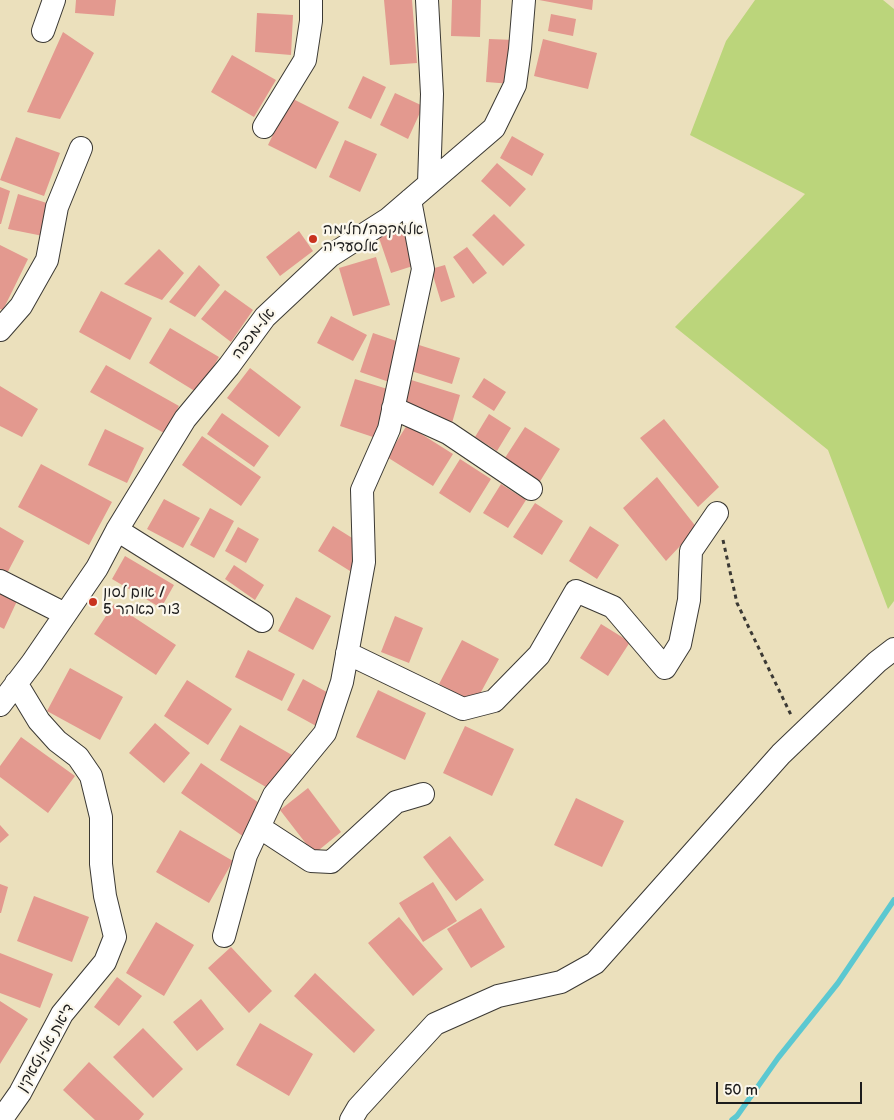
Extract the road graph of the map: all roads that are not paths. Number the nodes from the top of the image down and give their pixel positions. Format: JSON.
{"nodes":[{"id":1,"x":54,"y":0,"type":"edge"},
{"id":2,"x":311,"y":0,"type":"edge"},
{"id":3,"x":427,"y":0,"type":"edge"},
{"id":4,"x":524,"y":0,"type":"edge"},
{"id":5,"x":43,"y":31,"type":"dead end"},
{"id":6,"x":264,"y":127,"type":"dead end"},
{"id":7,"x":82,"y":148,"type":"dead end"},
{"id":8,"x":429,"y":183,"type":"junction"},
{"id":9,"x":410,"y":200,"type":"junction"},
{"id":10,"x":0,"y":330,"type":"edge"},
{"id":11,"x":393,"y":408,"type":"junction"},
{"id":12,"x":531,"y":489,"type":"dead end"},
{"id":13,"x":717,"y":513,"type":"road end"},
{"id":14,"x":117,"y":530,"type":"junction"},
{"id":15,"x":0,"y":581,"type":"edge"},
{"id":16,"x":65,"y":614,"type":"junction"},
{"id":17,"x":262,"y":621,"type":"dead end"},
{"id":18,"x":894,"y":649,"type":"edge"},
{"id":19,"x":347,"y":653,"type":"junction"},
{"id":20,"x":16,"y":683,"type":"junction"},
{"id":21,"x":0,"y":705,"type":"edge"},
{"id":22,"x":423,"y":794,"type":"dead end"},
{"id":23,"x":259,"y":827,"type":"junction"},
{"id":24,"x":224,"y":936,"type":"dead end"},
{"id":25,"x":1,"y":1120,"type":"edge"},
{"id":26,"x":351,"y":1120,"type":"edge"}],
"edges":[{"from":1,"to":5,"type":"street"},
{"from":2,"to":6,"type":"street"},
{"from":3,"to":8,"type":"street"},
{"from":4,"to":8,"type":"street","name":"אל-מכפה"},
{"from":7,"to":10,"type":"street"},
{"from":8,"to":9,"type":"street","name":"אל-מכפה"},
{"from":9,"to":11,"type":"street"},
{"from":9,"to":14,"type":"street","name":"אל-מכפה"},
{"from":11,"to":12,"type":"street"},
{"from":11,"to":19,"type":"street"},
{"from":13,"to":19,"type":"street"},
{"from":14,"to":16,"type":"street","name":"אל-מכפה"},
{"from":14,"to":17,"type":"street"},
{"from":15,"to":16,"type":"street"},
{"from":16,"to":20,"type":"street","name":"אל-מכפה"},
{"from":18,"to":26,"type":"street"},
{"from":19,"to":23,"type":"street"},
{"from":20,"to":21,"type":"street","name":"אל-מכפה"},
{"from":20,"to":25,"type":"street","name":"ד'את אל-נטאקין"},
{"from":22,"to":23,"type":"street"},
{"from":23,"to":24,"type":"street"}]}
